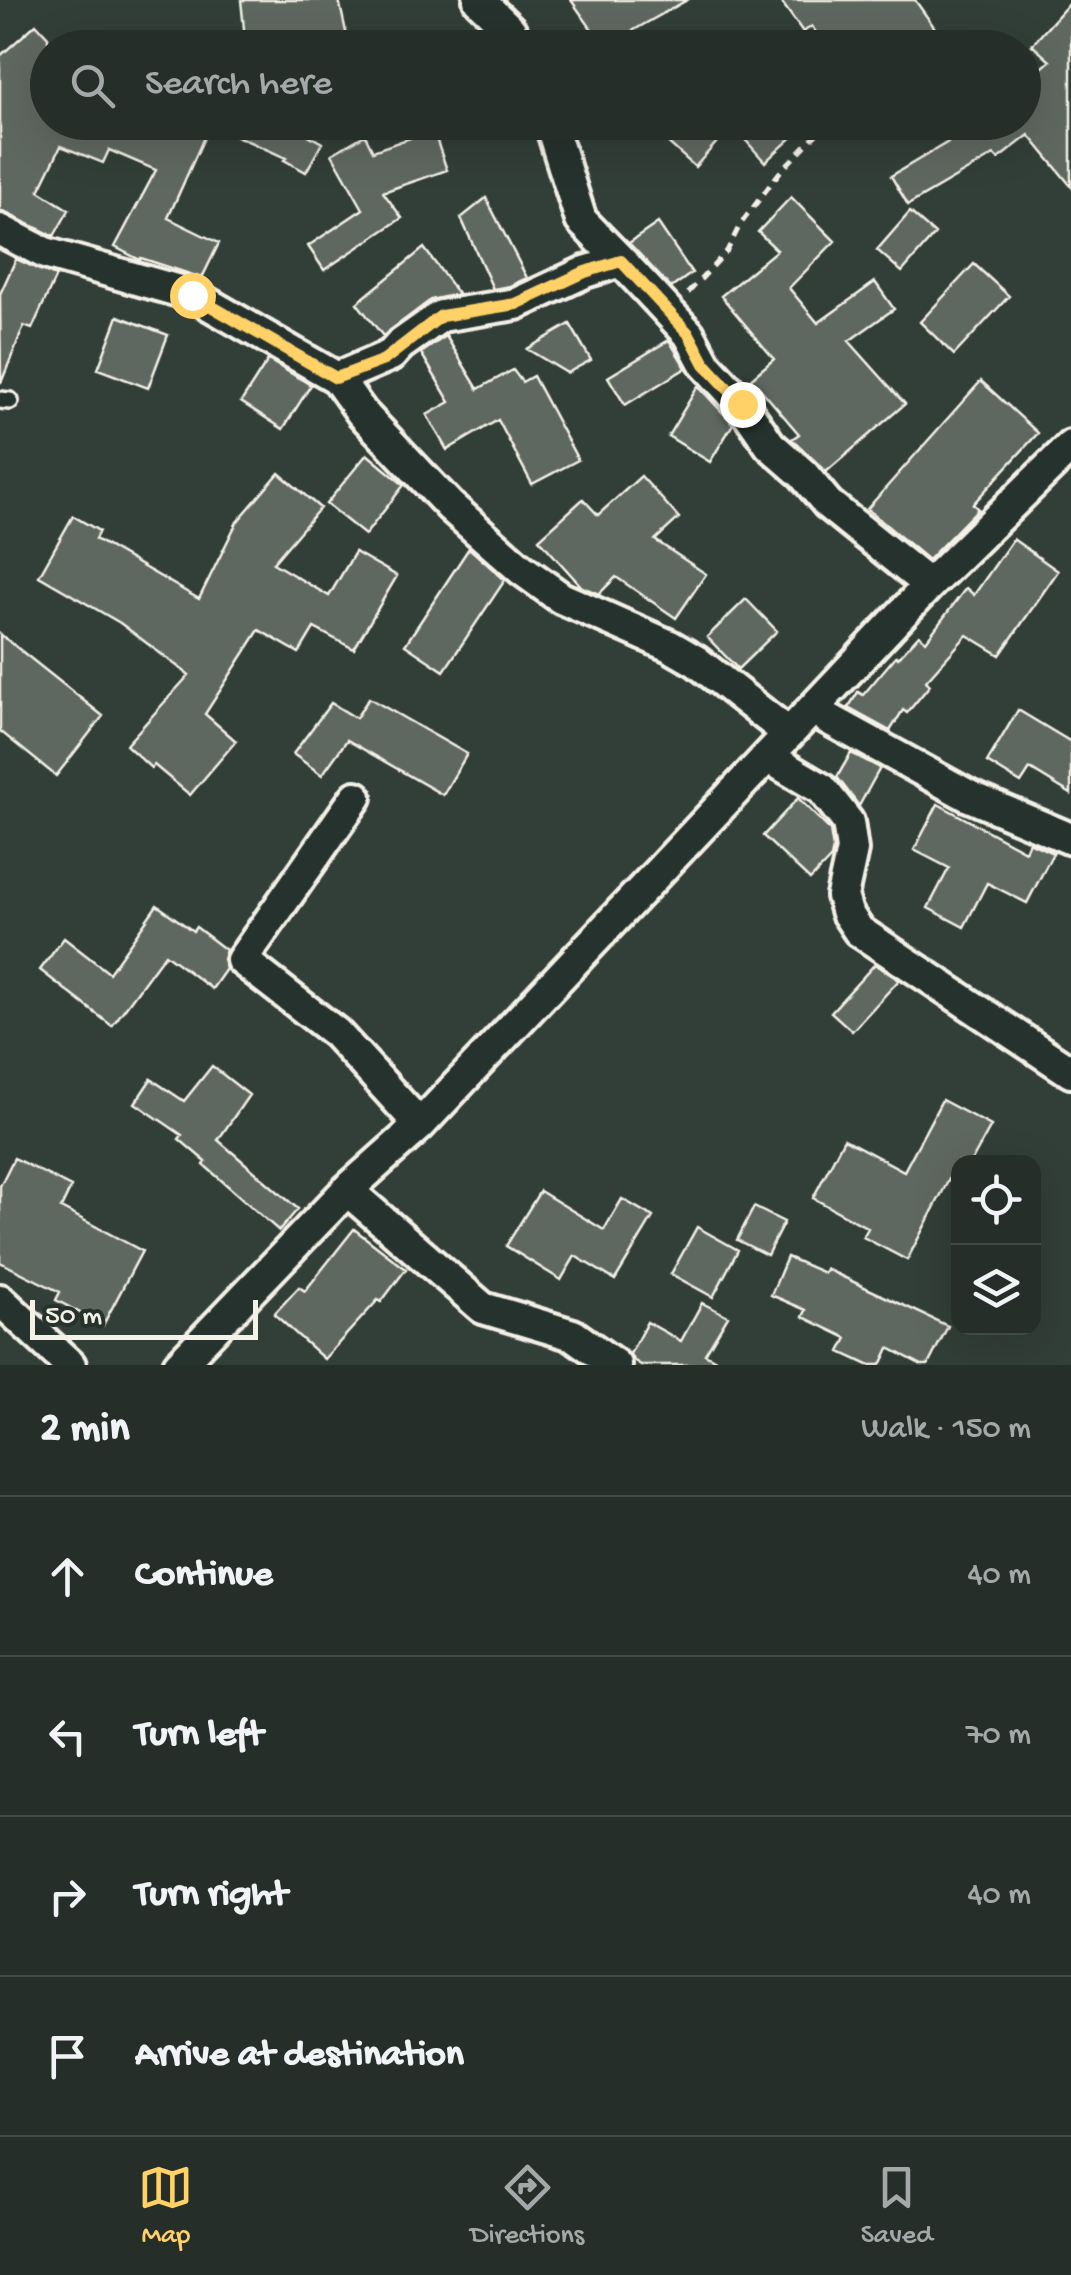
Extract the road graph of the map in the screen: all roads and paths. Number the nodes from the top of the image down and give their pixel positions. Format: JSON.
{"nodes":[{"id":1,"x":479,"y":0,"type":"edge"},
{"id":2,"x":510,"y":30,"type":"edge"},
{"id":3,"x":556,"y":140,"type":"edge"},
{"id":4,"x":811,"y":140,"type":"edge"},
{"id":5,"x":0,"y":230,"type":"edge"},
{"id":6,"x":621,"y":261,"type":"junction"},
{"id":7,"x":672,"y":316,"type":"junction"},
{"id":8,"x":336,"y":378,"type":"junction"},
{"id":9,"x":1071,"y":446,"type":"edge"},
{"id":10,"x":929,"y":585,"type":"junction"},
{"id":11,"x":815,"y":706,"type":"junction"},
{"id":12,"x":788,"y":733,"type":"junction"},
{"id":13,"x":768,"y":757,"type":"junction"},
{"id":14,"x":356,"y":797,"type":"dead end"},
{"id":15,"x":1071,"y":839,"type":"edge"},
{"id":16,"x":1071,"y":1072,"type":"edge"},
{"id":17,"x":420,"y":1125,"type":"junction"},
{"id":18,"x":347,"y":1190,"type":"junction"},
{"id":19,"x":0,"y":1300,"type":"edge"},
{"id":20,"x":70,"y":1365,"type":"edge"},
{"id":21,"x":179,"y":1365,"type":"edge"},
{"id":22,"x":616,"y":1365,"type":"edge"}],
"edges":[{"from":1,"to":2,"type":"street"},
{"from":3,"to":6,"type":"street"},
{"from":4,"to":7,"type":"path"},
{"from":5,"to":8,"type":"street"},
{"from":6,"to":7,"type":"street"},
{"from":6,"to":8,"type":"street"},
{"from":7,"to":10,"type":"street"},
{"from":8,"to":12,"type":"street"},
{"from":9,"to":10,"type":"street"},
{"from":10,"to":11,"type":"street"},
{"from":11,"to":12,"type":"street"},
{"from":11,"to":15,"type":"street"},
{"from":12,"to":13,"type":"street"},
{"from":13,"to":16,"type":"street"},
{"from":13,"to":17,"type":"street"},
{"from":14,"to":17,"type":"street"},
{"from":17,"to":18,"type":"street"},
{"from":18,"to":21,"type":"street"},
{"from":18,"to":22,"type":"street"},
{"from":19,"to":20,"type":"street"}]}
